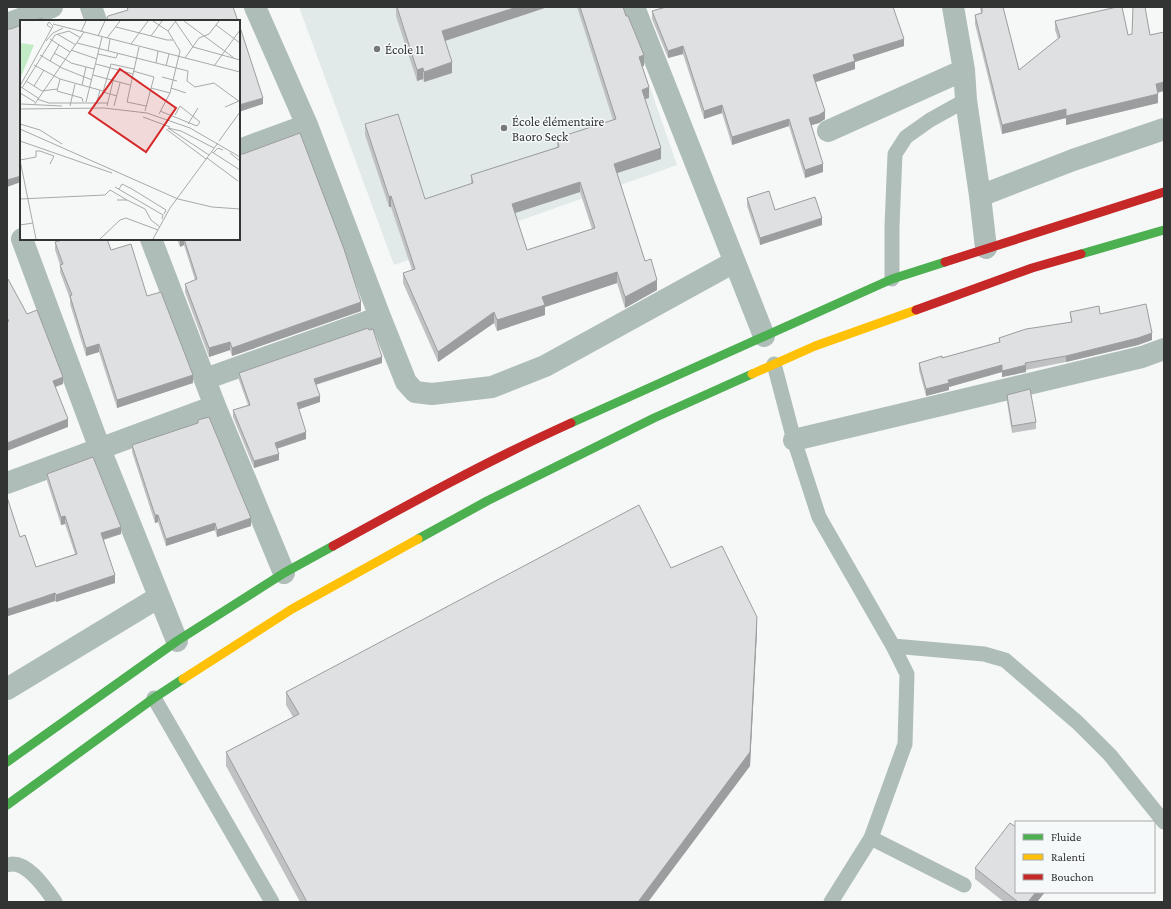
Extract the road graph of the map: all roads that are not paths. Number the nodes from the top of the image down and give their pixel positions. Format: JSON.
{"nodes":[{"id":1,"x":52,"y":7,"type":"edge"},
{"id":2,"x":91,"y":7,"type":"edge"},
{"id":3,"x":255,"y":7,"type":"edge"},
{"id":4,"x":634,"y":7,"type":"edge"},
{"id":5,"x":953,"y":7,"type":"edge"},
{"id":6,"x":96,"y":20,"type":"edge"},
{"id":7,"x":7,"y":24,"type":"edge"},
{"id":8,"x":964,"y":70,"type":"junction"},
{"id":9,"x":966,"y":100,"type":"junction"},
{"id":10,"x":307,"y":125,"type":"junction"},
{"id":11,"x":1164,"y":129,"type":"edge"},
{"id":12,"x":828,"y":131,"type":"dead end"},
{"id":13,"x":240,"y":150,"type":"edge"},
{"id":14,"x":1164,"y":192,"type":"edge"},
{"id":15,"x":980,"y":196,"type":"junction"},
{"id":16,"x":1164,"y":230,"type":"edge"},
{"id":17,"x":18,"y":235,"type":"edge"},
{"id":18,"x":151,"y":240,"type":"edge"},
{"id":19,"x":986,"y":248,"type":"junction"},
{"id":20,"x":734,"y":262,"type":"junction"},
{"id":21,"x":892,"y":279,"type":"junction"},
{"id":22,"x":380,"y":317,"type":"junction"},
{"id":23,"x":764,"y":336,"type":"junction"},
{"id":24,"x":1164,"y":349,"type":"edge"},
{"id":25,"x":774,"y":364,"type":"junction"},
{"id":26,"x":205,"y":379,"type":"junction"},
{"id":27,"x":215,"y":406,"type":"junction"},
{"id":28,"x":794,"y":440,"type":"junction"},
{"id":29,"x":100,"y":448,"type":"junction"},
{"id":30,"x":7,"y":483,"type":"edge"},
{"id":31,"x":284,"y":573,"type":"junction"},
{"id":32,"x":159,"y":597,"type":"junction"},
{"id":33,"x":177,"y":641,"type":"junction"},
{"id":34,"x":894,"y":646,"type":"junction"},
{"id":35,"x":7,"y":689,"type":"edge"},
{"id":36,"x":154,"y":698,"type":"junction"},
{"id":37,"x":7,"y":762,"type":"edge"},
{"id":38,"x":7,"y":805,"type":"edge"},
{"id":39,"x":1164,"y":822,"type":"edge"},
{"id":40,"x":871,"y":838,"type":"junction"},
{"id":41,"x":7,"y":865,"type":"edge"},
{"id":42,"x":964,"y":885,"type":"dead end"},
{"id":43,"x":55,"y":902,"type":"edge"},
{"id":44,"x":272,"y":902,"type":"edge"},
{"id":45,"x":831,"y":902,"type":"edge"}],
"edges":[{"from":1,"to":7,"type":"street"},
{"from":2,"to":6,"type":"street"},
{"from":3,"to":10,"type":"street"},
{"from":4,"to":20,"type":"street"},
{"from":5,"to":8,"type":"street"},
{"from":8,"to":9,"type":"street"},
{"from":8,"to":12,"type":"street"},
{"from":9,"to":15,"type":"street"},
{"from":9,"to":21,"type":"lane"},
{"from":10,"to":13,"type":"street"},
{"from":10,"to":22,"type":"street"},
{"from":11,"to":15,"type":"street"},
{"from":14,"to":19,"type":"highway"},
{"from":15,"to":19,"type":"street"},
{"from":16,"to":25,"type":"highway"},
{"from":17,"to":29,"type":"street"},
{"from":18,"to":26,"type":"street"},
{"from":19,"to":21,"type":"highway"},
{"from":20,"to":22,"type":"street"},
{"from":20,"to":23,"type":"street"},
{"from":21,"to":23,"type":"highway"},
{"from":22,"to":26,"type":"street"},
{"from":23,"to":31,"type":"highway"},
{"from":24,"to":28,"type":"street"},
{"from":25,"to":28,"type":"lane"},
{"from":25,"to":36,"type":"highway"},
{"from":26,"to":27,"type":"street"},
{"from":27,"to":29,"type":"street"},
{"from":27,"to":31,"type":"street"},
{"from":28,"to":34,"type":"lane"},
{"from":29,"to":30,"type":"street"},
{"from":29,"to":32,"type":"street"},
{"from":31,"to":33,"type":"highway"},
{"from":32,"to":33,"type":"street"},
{"from":32,"to":35,"type":"street"},
{"from":33,"to":37,"type":"highway"},
{"from":34,"to":39,"type":"lane"},
{"from":34,"to":40,"type":"lane"},
{"from":36,"to":38,"type":"highway"},
{"from":36,"to":44,"type":"lane"},
{"from":40,"to":42,"type":"lane"},
{"from":40,"to":45,"type":"lane"},
{"from":41,"to":43,"type":"lane"}]}
